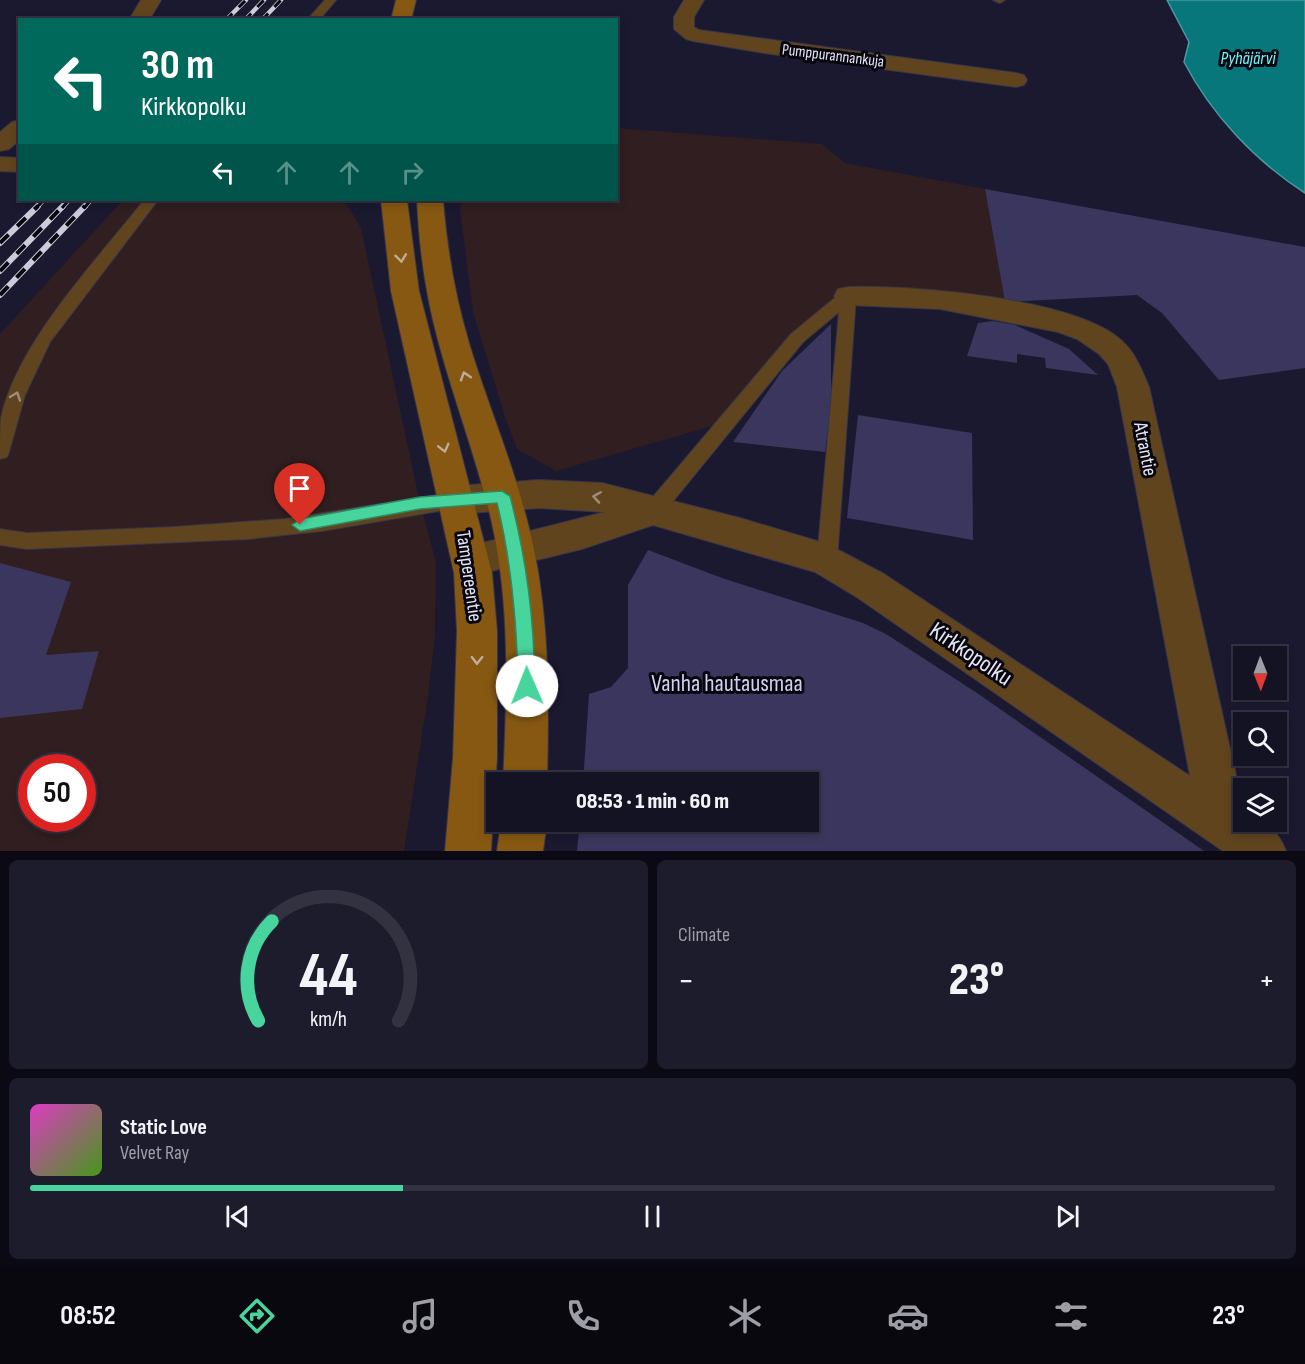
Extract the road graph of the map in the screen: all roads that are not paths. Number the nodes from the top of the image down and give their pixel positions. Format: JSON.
{"nodes":[{"id":1,"x":151,"y":0,"type":"edge"},
{"id":2,"x":331,"y":0,"type":"edge"},
{"id":3,"x":406,"y":0,"type":"edge"},
{"id":4,"x":693,"y":0,"type":"edge"},
{"id":5,"x":140,"y":18,"type":"edge"},
{"id":6,"x":314,"y":18,"type":"edge"},
{"id":7,"x":402,"y":18,"type":"edge"},
{"id":8,"x":1016,"y":80,"type":"dead end"},
{"id":9,"x":18,"y":129,"type":"edge"},
{"id":10,"x":0,"y":144,"type":"edge"},
{"id":11,"x":0,"y":164,"type":"edge"},
{"id":12,"x":18,"y":165,"type":"edge"},
{"id":13,"x":150,"y":201,"type":"edge"},
{"id":14,"x":394,"y":201,"type":"edge"},
{"id":15,"x":430,"y":201,"type":"edge"},
{"id":16,"x":848,"y":296,"type":"junction"},
{"id":17,"x":0,"y":452,"type":"edge"},
{"id":18,"x":502,"y":496,"type":"junction"},
{"id":19,"x":456,"y":500,"type":"junction"},
{"id":20,"x":654,"y":510,"type":"junction"},
{"id":21,"x":0,"y":537,"type":"edge"},
{"id":22,"x":516,"y":551,"type":"junction"},
{"id":23,"x":471,"y":560,"type":"junction"},
{"id":24,"x":827,"y":560,"type":"junction"},
{"id":25,"x":526,"y":772,"type":"edge"},
{"id":26,"x":1222,"y":823,"type":"junction"},
{"id":27,"x":523,"y":832,"type":"edge"},
{"id":28,"x":468,"y":851,"type":"edge"},
{"id":29,"x":520,"y":851,"type":"edge"},
{"id":30,"x":1263,"y":851,"type":"edge"}],
"edges":[{"from":1,"to":5,"type":"street"},
{"from":2,"to":6,"type":"lane"},
{"from":3,"to":7,"type":"main road"},
{"from":4,"to":8,"type":"street","name":"Pumppurannankuja"},
{"from":9,"to":10,"type":"street"},
{"from":11,"to":12,"type":"street"},
{"from":17,"to":13,"type":"lane","one_way":true},
{"from":14,"to":19,"type":"main road","name":"Tampereentie","one_way":true},
{"from":18,"to":15,"type":"main road","one_way":true},
{"from":16,"to":20,"type":"lane"},
{"from":16,"to":24,"type":"lane"},
{"from":16,"to":26,"type":"street","name":"Atrantie"},
{"from":18,"to":19,"type":"street","name":"Kirkkopolku"},
{"from":20,"to":18,"type":"street","name":"Kirkkopolku","one_way":true},
{"from":18,"to":22,"type":"main road"},
{"from":19,"to":21,"type":"lane"},
{"from":19,"to":23,"type":"main road","name":"Tampereentie"},
{"from":20,"to":22,"type":"street"},
{"from":20,"to":24,"type":"street","name":"Kirkkopolku"},
{"from":22,"to":23,"type":"street"},
{"from":22,"to":25,"type":"main road"},
{"from":23,"to":28,"type":"main road","name":"Tampereentie","one_way":true},
{"from":24,"to":26,"type":"street","name":"Kirkkopolku"},
{"from":26,"to":30,"type":"street","name":"Kirkkopolku"},
{"from":27,"to":29,"type":"main road"}]}
